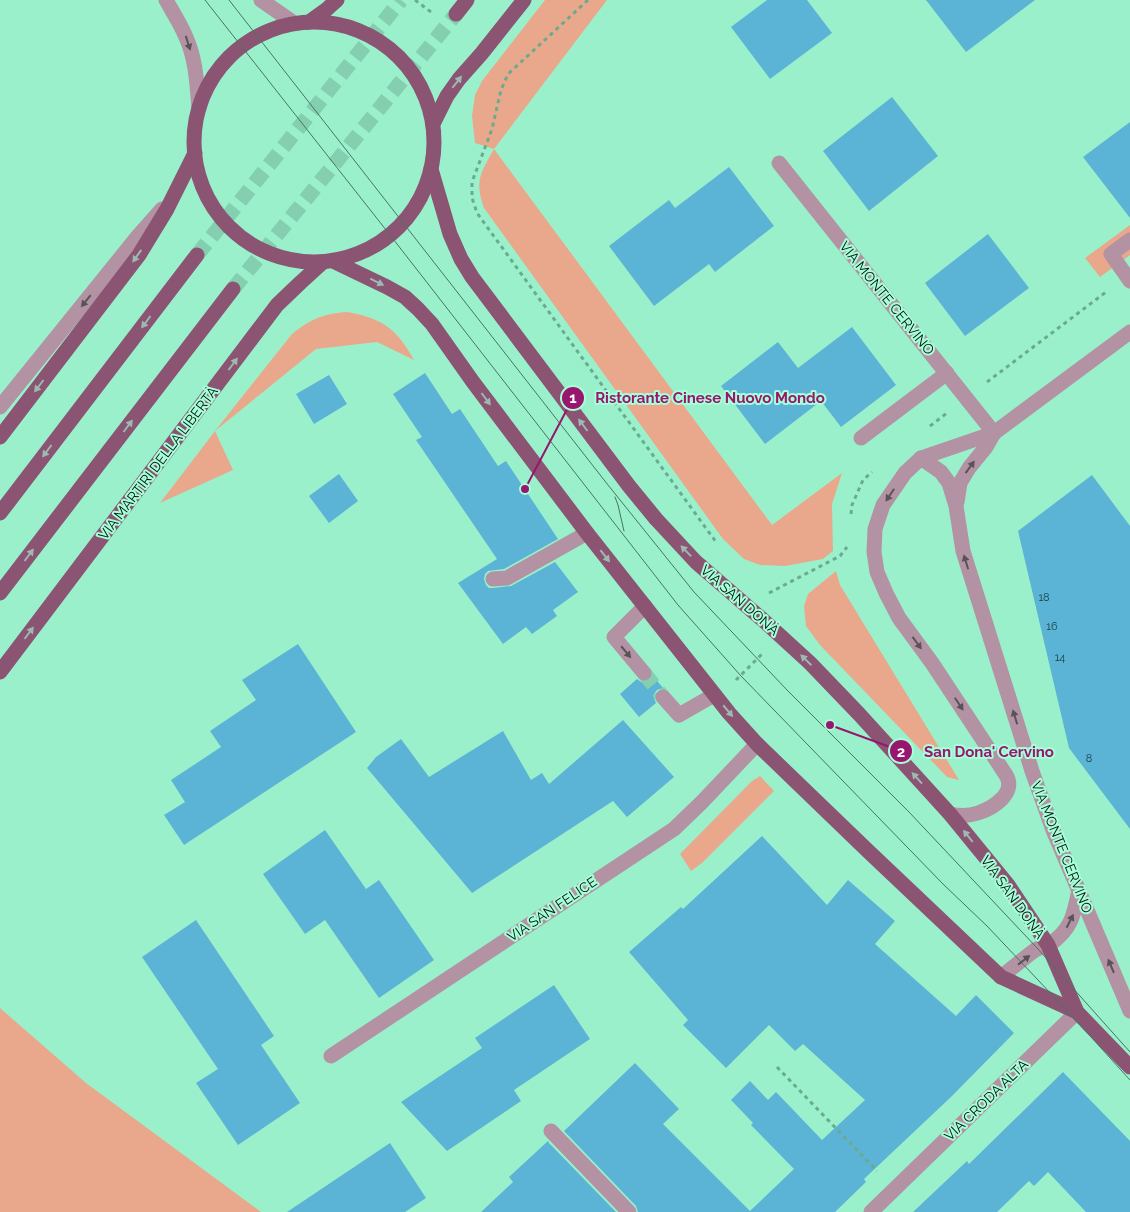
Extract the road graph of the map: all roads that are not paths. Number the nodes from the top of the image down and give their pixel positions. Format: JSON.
{"nodes":[{"id":1,"x":166,"y":0,"type":"edge"},
{"id":2,"x":261,"y":0,"type":"edge"},
{"id":3,"x":337,"y":0,"type":"edge"},
{"id":4,"x":467,"y":0,"type":"edge"},
{"id":5,"x":524,"y":0,"type":"edge"},
{"id":6,"x":456,"y":14,"type":"tunnel mouth"},
{"id":7,"x":310,"y":22,"type":"junction"},
{"id":8,"x":294,"y":23,"type":"junction"},
{"id":9,"x":198,"y":109,"type":"junction"},
{"id":10,"x":433,"y":124,"type":"junction"},
{"id":11,"x":195,"y":153,"type":"junction"},
{"id":12,"x":779,"y":163,"type":"dead end"},
{"id":13,"x":431,"y":169,"type":"junction"},
{"id":14,"x":173,"y":197,"type":"junction"},
{"id":15,"x":1130,"y":240,"type":"edge"},
{"id":16,"x":197,"y":255,"type":"tunnel mouth"},
{"id":17,"x":328,"y":261,"type":"junction"},
{"id":18,"x":1130,"y":281,"type":"edge"},
{"id":19,"x":233,"y":289,"type":"tunnel mouth"},
{"id":20,"x":1130,"y":332,"type":"edge"},
{"id":21,"x":947,"y":373,"type":"junction"},
{"id":22,"x":0,"y":408,"type":"edge"},
{"id":23,"x":994,"y":433,"type":"junction"},
{"id":24,"x":0,"y":437,"type":"edge"},
{"id":25,"x":861,"y":438,"type":"dead end"},
{"id":26,"x":921,"y":458,"type":"junction"},
{"id":27,"x":956,"y":506,"type":"junction"},
{"id":28,"x":0,"y":513,"type":"edge"},
{"id":29,"x":587,"y":533,"type":"junction"},
{"id":30,"x":493,"y":579,"type":"dead end"},
{"id":31,"x":0,"y":593,"type":"edge"},
{"id":32,"x":644,"y":606,"type":"junction"},
{"id":33,"x":0,"y":672,"type":"edge"},
{"id":34,"x":644,"y":673,"type":"tunnel mouth"},
{"id":35,"x":714,"y":695,"type":"junction"},
{"id":36,"x":663,"y":697,"type":"tunnel mouth"},
{"id":37,"x":757,"y":744,"type":"junction"},
{"id":38,"x":950,"y":814,"type":"junction"},
{"id":39,"x":1079,"y":890,"type":"junction"},
{"id":40,"x":1048,"y":945,"type":"junction"},
{"id":41,"x":1001,"y":977,"type":"junction"},
{"id":42,"x":1130,"y":1011,"type":"edge"},
{"id":43,"x":1077,"y":1012,"type":"junction"},
{"id":44,"x":331,"y":1056,"type":"dead end"},
{"id":45,"x":1130,"y":1067,"type":"edge"},
{"id":46,"x":551,"y":1131,"type":"dead end"},
{"id":47,"x":629,"y":1212,"type":"edge"},
{"id":48,"x":871,"y":1212,"type":"edge"}],
"edges":[{"from":1,"to":9,"type":"street","name":"VIA SAN DONÀ","one_way":true},
{"from":2,"to":8,"type":"street"},
{"from":3,"to":7,"type":"main road"},
{"from":4,"to":6,"type":"main road"},
{"from":10,"to":5,"type":"main road","one_way":true},
{"from":7,"to":8,"type":"main road","name":"VIA SAN DONÀ"},
{"from":7,"to":10,"type":"main road","name":"VIA SAN DONÀ"},
{"from":8,"to":9,"type":"main road","name":"VIA SAN DONÀ"},
{"from":9,"to":11,"type":"main road","name":"VIA SAN DONÀ"},
{"from":10,"to":13,"type":"main road","name":"VIA SAN DONÀ"},
{"from":11,"to":14,"type":"main road"},
{"from":11,"to":17,"type":"main road","name":"VIA SAN DONÀ"},
{"from":12,"to":21,"type":"street","name":"VIA MONTE CERVINO"},
{"from":13,"to":17,"type":"main road","name":"VIA SAN DONÀ"},
{"from":38,"to":13,"type":"main road","name":"VIA SAN DONÀ","one_way":true},
{"from":14,"to":22,"type":"street","one_way":true},
{"from":14,"to":24,"type":"main road","one_way":true},
{"from":15,"to":18,"type":"street"},
{"from":16,"to":28,"type":"main road","one_way":true},
{"from":17,"to":29,"type":"main road","name":"VIA SAN DONÀ","one_way":true},
{"from":33,"to":17,"type":"main road","name":"VIA MARTIRI DELLA LIBERTÀ","one_way":true},
{"from":31,"to":19,"type":"main road","one_way":true},
{"from":20,"to":23,"type":"street","name":"VIA MONTE CERVINO"},
{"from":21,"to":23,"type":"street","name":"VIA MONTE CERVINO"},
{"from":21,"to":25,"type":"street"},
{"from":23,"to":26,"type":"street","name":"VIA MONTE CERVINO"},
{"from":27,"to":23,"type":"street","name":"VIA MONTE CERVINO","one_way":true},
{"from":26,"to":27,"type":"street","name":"VIA MONTE CERVINO"},
{"from":26,"to":38,"type":"street","name":"VIA MONTE CERVINO","one_way":true},
{"from":39,"to":27,"type":"street","name":"VIA MONTE CERVINO","one_way":true},
{"from":29,"to":30,"type":"street"},
{"from":29,"to":32,"type":"main road","name":"VIA SAN DONÀ","one_way":true},
{"from":32,"to":34,"type":"street","one_way":true},
{"from":32,"to":35,"type":"main road","name":"VIA SAN DONÀ"},
{"from":35,"to":36,"type":"street"},
{"from":35,"to":37,"type":"main road","name":"VIA SAN DONÀ","one_way":true},
{"from":37,"to":41,"type":"main road","name":"VIA SAN DONÀ"},
{"from":37,"to":44,"type":"street","name":"VIA SAN FELICE"},
{"from":40,"to":38,"type":"main road","name":"VIA SAN DONÀ","one_way":true},
{"from":40,"to":39,"type":"street","one_way":true},
{"from":42,"to":39,"type":"street","name":"VIA MONTE CERVINO","one_way":true},
{"from":41,"to":40,"type":"street","one_way":true},
{"from":40,"to":43,"type":"main road","name":"VIA SAN DONÀ"},
{"from":41,"to":43,"type":"main road","name":"VIA SAN DONÀ"},
{"from":43,"to":45,"type":"main road","name":"VIA SAN DONÀ"},
{"from":43,"to":48,"type":"street","name":"VIA CRODA ALTA"},
{"from":46,"to":47,"type":"street"}]}
